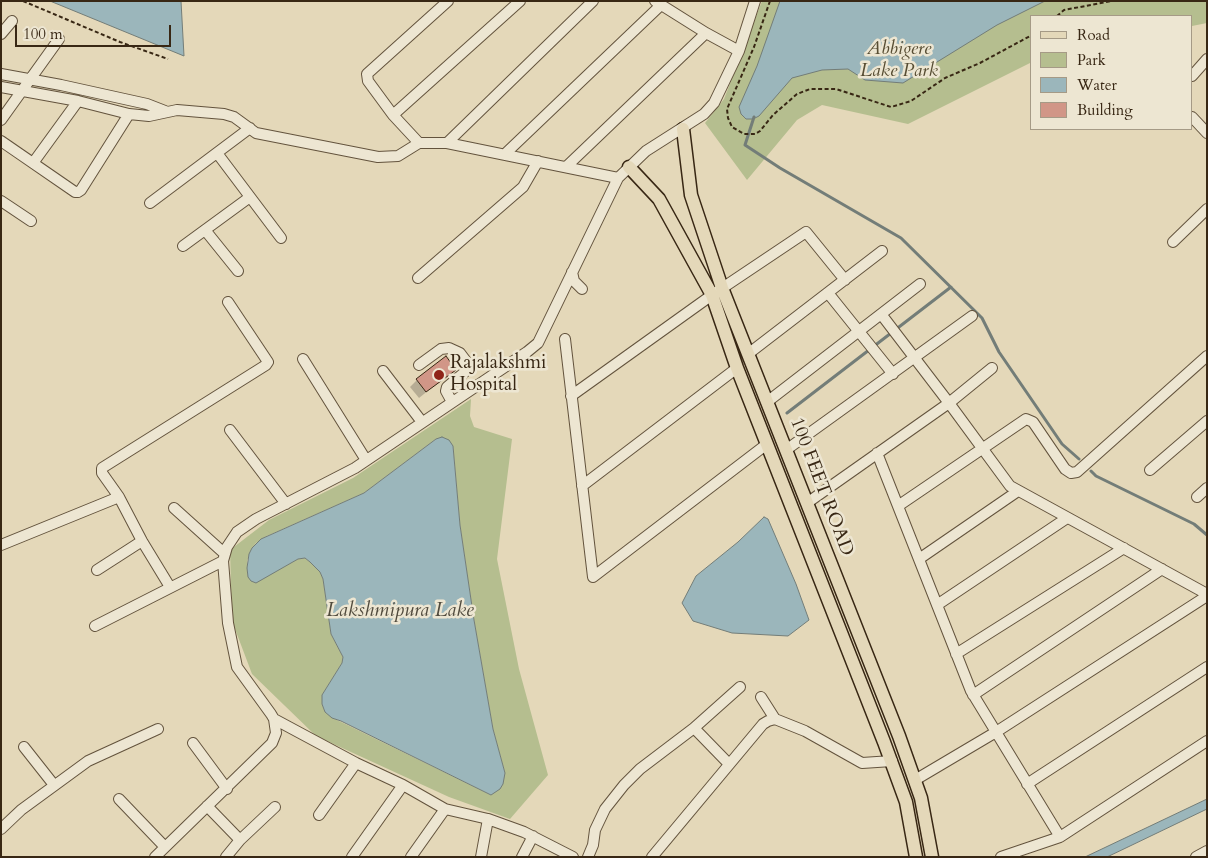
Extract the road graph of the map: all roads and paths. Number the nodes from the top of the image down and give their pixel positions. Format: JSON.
{"nodes":[{"id":1,"x":24,"y":1,"type":"edge"},
{"id":2,"x":448,"y":1,"type":"edge"},
{"id":3,"x":520,"y":1,"type":"edge"},
{"id":4,"x":593,"y":1,"type":"edge"},
{"id":5,"x":755,"y":1,"type":"edge"},
{"id":6,"x":770,"y":1,"type":"edge"},
{"id":7,"x":1112,"y":1,"type":"edge"},
{"id":8,"x":658,"y":3,"type":"edge"},
{"id":9,"x":1058,"y":15,"type":"edge"},
{"id":10,"x":12,"y":20,"type":"dead end"},
{"id":11,"x":706,"y":33,"type":"junction"},
{"id":12,"x":1,"y":34,"type":"edge"},
{"id":13,"x":1030,"y":36,"type":"edge"},
{"id":14,"x":59,"y":39,"type":"dead end"},
{"id":15,"x":739,"y":51,"type":"junction"},
{"id":16,"x":168,"y":59,"type":"dead end"},
{"id":17,"x":1207,"y":59,"type":"edge"},
{"id":18,"x":1,"y":74,"type":"edge"},
{"id":19,"x":1193,"y":75,"type":"edge"},
{"id":20,"x":30,"y":79,"type":"junction"},
{"id":21,"x":1,"y":87,"type":"edge"},
{"id":22,"x":22,"y":90,"type":"junction"},
{"id":23,"x":78,"y":102,"type":"junction"},
{"id":24,"x":165,"y":111,"type":"junction"},
{"id":25,"x":129,"y":114,"type":"junction"},
{"id":26,"x":393,"y":115,"type":"junction"},
{"id":27,"x":1194,"y":119,"type":"edge"},
{"id":28,"x":1,"y":120,"type":"edge"},
{"id":29,"x":1207,"y":120,"type":"edge"},
{"id":30,"x":250,"y":128,"type":"junction"},
{"id":31,"x":683,"y":129,"type":"junction"},
{"id":32,"x":1207,"y":133,"type":"edge"},
{"id":33,"x":1,"y":141,"type":"edge"},
{"id":34,"x":447,"y":142,"type":"junction"},
{"id":35,"x":419,"y":143,"type":"junction"},
{"id":36,"x":217,"y":153,"type":"junction"},
{"id":37,"x":506,"y":153,"type":"junction"},
{"id":38,"x":538,"y":161,"type":"junction"},
{"id":39,"x":33,"y":163,"type":"junction"},
{"id":40,"x":566,"y":166,"type":"junction"},
{"id":41,"x":629,"y":167,"type":"junction"},
{"id":42,"x":618,"y":178,"type":"junction"},
{"id":43,"x":250,"y":197,"type":"junction"},
{"id":44,"x":1,"y":201,"type":"edge"},
{"id":45,"x":150,"y":203,"type":"dead end"},
{"id":46,"x":1207,"y":209,"type":"edge"},
{"id":47,"x":31,"y":221,"type":"dead end"},
{"id":48,"x":205,"y":230,"type":"junction"},
{"id":49,"x":281,"y":238,"type":"dead end"},
{"id":50,"x":1173,"y":242,"type":"dead end"},
{"id":51,"x":183,"y":246,"type":"dead end"},
{"id":52,"x":882,"y":251,"type":"dead end"},
{"id":53,"x":238,"y":271,"type":"dead end"},
{"id":54,"x":572,"y":272,"type":"junction"},
{"id":55,"x":418,"y":278,"type":"dead end"},
{"id":56,"x":845,"y":280,"type":"junction"},
{"id":57,"x":920,"y":284,"type":"dead end"},
{"id":58,"x":582,"y":288,"type":"dead end"},
{"id":59,"x":717,"y":292,"type":"junction"},
{"id":60,"x":828,"y":292,"type":"junction"},
{"id":61,"x":228,"y":302,"type":"dead end"},
{"id":62,"x":881,"y":314,"type":"junction"},
{"id":63,"x":972,"y":316,"type":"dead end"},
{"id":64,"x":859,"y":331,"type":"junction"},
{"id":65,"x":565,"y":339,"type":"dead end"},
{"id":66,"x":748,"y":354,"type":"junction"},
{"id":67,"x":1207,"y":356,"type":"edge"},
{"id":68,"x":914,"y":358,"type":"junction"},
{"id":69,"x":303,"y":359,"type":"dead end"},
{"id":70,"x":419,"y":365,"type":"dead end"},
{"id":71,"x":737,"y":368,"type":"junction"},
{"id":72,"x":992,"y":368,"type":"dead end"},
{"id":73,"x":383,"y":371,"type":"dead end"},
{"id":74,"x":893,"y":374,"type":"junction"},
{"id":75,"x":572,"y":396,"type":"junction"},
{"id":76,"x":452,"y":402,"type":"junction"},
{"id":77,"x":767,"y":402,"type":"junction"},
{"id":78,"x":949,"y":402,"type":"junction"},
{"id":79,"x":1207,"y":421,"type":"edge"},
{"id":80,"x":422,"y":422,"type":"junction"},
{"id":81,"x":230,"y":430,"type":"dead end"},
{"id":82,"x":767,"y":444,"type":"junction"},
{"id":83,"x":982,"y":449,"type":"junction"},
{"id":84,"x":786,"y":450,"type":"junction"},
{"id":85,"x":878,"y":453,"type":"junction"},
{"id":86,"x":366,"y":460,"type":"junction"},
{"id":87,"x":1150,"y":470,"type":"dead end"},
{"id":88,"x":582,"y":486,"type":"junction"},
{"id":89,"x":1207,"y":488,"type":"edge"},
{"id":90,"x":1018,"y":491,"type":"junction"},
{"id":91,"x":119,"y":497,"type":"junction"},
{"id":92,"x":1197,"y":497,"type":"dead end"},
{"id":93,"x":807,"y":503,"type":"junction"},
{"id":94,"x":286,"y":504,"type":"junction"},
{"id":95,"x":898,"y":506,"type":"junction"},
{"id":96,"x":174,"y":508,"type":"dead end"},
{"id":97,"x":1068,"y":518,"type":"junction"},
{"id":98,"x":142,"y":541,"type":"junction"},
{"id":99,"x":1,"y":545,"type":"edge"},
{"id":100,"x":1124,"y":548,"type":"junction"},
{"id":101,"x":224,"y":558,"type":"junction"},
{"id":102,"x":919,"y":559,"type":"junction"},
{"id":103,"x":1162,"y":569,"type":"junction"},
{"id":104,"x":96,"y":570,"type":"dead end"},
{"id":105,"x":170,"y":586,"type":"junction"},
{"id":106,"x":1207,"y":595,"type":"edge"},
{"id":107,"x":937,"y":605,"type":"junction"},
{"id":108,"x":95,"y":626,"type":"dead end"},
{"id":109,"x":956,"y":654,"type":"junction"},
{"id":110,"x":1207,"y":667,"type":"edge"},
{"id":111,"x":740,"y":687,"type":"dead end"},
{"id":112,"x":973,"y":695,"type":"junction"},
{"id":113,"x":761,"y":697,"type":"dead end"},
{"id":114,"x":274,"y":719,"type":"junction"},
{"id":115,"x":775,"y":719,"type":"junction"},
{"id":116,"x":694,"y":728,"type":"junction"},
{"id":117,"x":158,"y":729,"type":"dead end"},
{"id":118,"x":996,"y":732,"type":"junction"},
{"id":119,"x":1207,"y":741,"type":"edge"},
{"id":120,"x":193,"y":743,"type":"dead end"},
{"id":121,"x":24,"y":747,"type":"dead end"},
{"id":122,"x":892,"y":762,"type":"junction"},
{"id":123,"x":356,"y":763,"type":"junction"},
{"id":124,"x":729,"y":764,"type":"junction"},
{"id":125,"x":915,"y":780,"type":"junction"},
{"id":126,"x":1027,"y":784,"type":"junction"},
{"id":127,"x":54,"y":785,"type":"junction"},
{"id":128,"x":403,"y":785,"type":"junction"},
{"id":129,"x":227,"y":788,"type":"junction"},
{"id":130,"x":119,"y":799,"type":"dead end"},
{"id":131,"x":207,"y":806,"type":"junction"},
{"id":132,"x":275,"y":807,"type":"dead end"},
{"id":133,"x":445,"y":809,"type":"junction"},
{"id":134,"x":319,"y":815,"type":"dead end"},
{"id":135,"x":488,"y":820,"type":"junction"},
{"id":136,"x":1,"y":829,"type":"edge"},
{"id":137,"x":533,"y":836,"type":"junction"},
{"id":138,"x":1060,"y":837,"type":"junction"},
{"id":139,"x":240,"y":840,"type":"junction"},
{"id":140,"x":165,"y":847,"type":"junction"},
{"id":141,"x":1207,"y":851,"type":"edge"},
{"id":142,"x":155,"y":857,"type":"edge"},
{"id":143,"x":226,"y":857,"type":"edge"},
{"id":144,"x":352,"y":857,"type":"edge"},
{"id":145,"x":412,"y":857,"type":"edge"},
{"id":146,"x":480,"y":857,"type":"edge"},
{"id":147,"x":522,"y":857,"type":"edge"},
{"id":148,"x":573,"y":857,"type":"edge"},
{"id":149,"x":588,"y":857,"type":"edge"},
{"id":150,"x":652,"y":857,"type":"edge"},
{"id":151,"x":916,"y":857,"type":"edge"},
{"id":152,"x":932,"y":857,"type":"edge"},
{"id":153,"x":1001,"y":857,"type":"edge"},
{"id":154,"x":1196,"y":857,"type":"edge"}],
"edges":[{"from":1,"to":16,"type":"path"},
{"from":2,"to":26,"type":"street"},
{"from":3,"to":26,"type":"street"},
{"from":4,"to":34,"type":"street"},
{"from":5,"to":15,"type":"street"},
{"from":6,"to":13,"type":"path"},
{"from":7,"to":9,"type":"path"},
{"from":8,"to":11,"type":"street"},
{"from":8,"to":37,"type":"street"},
{"from":10,"to":12,"type":"street"},
{"from":11,"to":15,"type":"street"},
{"from":11,"to":40,"type":"street"},
{"from":14,"to":20,"type":"street"},
{"from":15,"to":31,"type":"street"},
{"from":17,"to":19,"type":"street"},
{"from":18,"to":20,"type":"street"},
{"from":20,"to":22,"type":"street"},
{"from":20,"to":24,"type":"street"},
{"from":21,"to":22,"type":"street"},
{"from":22,"to":23,"type":"street"},
{"from":22,"to":28,"type":"street"},
{"from":23,"to":25,"type":"street"},
{"from":23,"to":39,"type":"street"},
{"from":24,"to":25,"type":"street"},
{"from":24,"to":30,"type":"street"},
{"from":25,"to":39,"type":"street"},
{"from":26,"to":35,"type":"street"},
{"from":27,"to":29,"type":"street"},
{"from":27,"to":32,"type":"street"},
{"from":30,"to":35,"type":"street"},
{"from":30,"to":36,"type":"street"},
{"from":31,"to":41,"type":"street"},
{"from":31,"to":59,"type":"main road","name":"100 FEET ROAD"},
{"from":33,"to":39,"type":"street"},
{"from":34,"to":35,"type":"street"},
{"from":34,"to":37,"type":"street"},
{"from":36,"to":43,"type":"street"},
{"from":36,"to":45,"type":"street"},
{"from":37,"to":38,"type":"street"},
{"from":38,"to":40,"type":"street"},
{"from":38,"to":55,"type":"street"},
{"from":40,"to":42,"type":"street"},
{"from":41,"to":42,"type":"street"},
{"from":41,"to":59,"type":"main road","name":"100 FEET ROAD"},
{"from":42,"to":54,"type":"street"},
{"from":43,"to":48,"type":"street"},
{"from":43,"to":49,"type":"street"},
{"from":44,"to":47,"type":"street"},
{"from":46,"to":50,"type":"street"},
{"from":48,"to":51,"type":"street"},
{"from":48,"to":53,"type":"street"},
{"from":52,"to":56,"type":"street"},
{"from":54,"to":58,"type":"street"},
{"from":54,"to":76,"type":"street"},
{"from":56,"to":59,"type":"street"},
{"from":56,"to":60,"type":"street"},
{"from":57,"to":62,"type":"street"},
{"from":59,"to":66,"type":"main road","name":"100 FEET ROAD"},
{"from":59,"to":71,"type":"main road","name":"100 FEET ROAD"},
{"from":59,"to":75,"type":"street"},
{"from":60,"to":64,"type":"street"},
{"from":60,"to":66,"type":"street"},
{"from":61,"to":91,"type":"street"},
{"from":62,"to":64,"type":"street"},
{"from":62,"to":68,"type":"street"},
{"from":63,"to":68,"type":"street"},
{"from":64,"to":74,"type":"street"},
{"from":64,"to":77,"type":"street"},
{"from":65,"to":75,"type":"street"},
{"from":66,"to":77,"type":"main road","name":"100 FEET ROAD"},
{"from":67,"to":83,"type":"street"},
{"from":68,"to":74,"type":"street"},
{"from":68,"to":78,"type":"street"},
{"from":69,"to":86,"type":"street"},
{"from":70,"to":76,"type":"street"},
{"from":71,"to":82,"type":"main road","name":"100 FEET ROAD"},
{"from":71,"to":88,"type":"street"},
{"from":72,"to":78,"type":"street"},
{"from":73,"to":80,"type":"street"},
{"from":74,"to":84,"type":"street"},
{"from":75,"to":88,"type":"street"},
{"from":76,"to":80,"type":"street"},
{"from":77,"to":84,"type":"main road","name":"100 FEET ROAD"},
{"from":78,"to":83,"type":"street"},
{"from":78,"to":85,"type":"street"},
{"from":79,"to":87,"type":"street"},
{"from":80,"to":86,"type":"street"},
{"from":81,"to":94,"type":"street"},
{"from":82,"to":88,"type":"street"},
{"from":82,"to":122,"type":"main road","name":"100 FEET ROAD"},
{"from":83,"to":90,"type":"street"},
{"from":83,"to":95,"type":"street"},
{"from":84,"to":93,"type":"main road","name":"100 FEET ROAD"},
{"from":85,"to":93,"type":"street"},
{"from":85,"to":95,"type":"street"},
{"from":86,"to":94,"type":"street"},
{"from":89,"to":92,"type":"street"},
{"from":90,"to":97,"type":"street"},
{"from":90,"to":102,"type":"street"},
{"from":91,"to":98,"type":"street"},
{"from":91,"to":99,"type":"street"},
{"from":93,"to":125,"type":"main road","name":"100 FEET ROAD"},
{"from":94,"to":101,"type":"street"},
{"from":95,"to":102,"type":"street"},
{"from":96,"to":101,"type":"street"},
{"from":97,"to":100,"type":"street"},
{"from":97,"to":107,"type":"street"},
{"from":98,"to":104,"type":"street"},
{"from":98,"to":105,"type":"street"},
{"from":100,"to":103,"type":"street"},
{"from":100,"to":109,"type":"street"},
{"from":101,"to":105,"type":"street"},
{"from":101,"to":114,"type":"street"},
{"from":102,"to":107,"type":"street"},
{"from":103,"to":106,"type":"street"},
{"from":103,"to":112,"type":"street"},
{"from":105,"to":108,"type":"street"},
{"from":106,"to":118,"type":"street"},
{"from":107,"to":109,"type":"street"},
{"from":109,"to":112,"type":"street"},
{"from":110,"to":126,"type":"street"},
{"from":111,"to":116,"type":"street"},
{"from":112,"to":118,"type":"street"},
{"from":113,"to":115,"type":"street"},
{"from":114,"to":123,"type":"street"},
{"from":114,"to":129,"type":"street"},
{"from":115,"to":122,"type":"street"},
{"from":115,"to":124,"type":"street"},
{"from":116,"to":124,"type":"street"},
{"from":116,"to":149,"type":"street"},
{"from":117,"to":127,"type":"street"},
{"from":118,"to":125,"type":"street"},
{"from":118,"to":126,"type":"street"},
{"from":119,"to":138,"type":"street"},
{"from":120,"to":129,"type":"street"},
{"from":121,"to":127,"type":"street"},
{"from":122,"to":151,"type":"main road","name":"100 FEET ROAD"},
{"from":123,"to":128,"type":"street"},
{"from":123,"to":134,"type":"street"},
{"from":124,"to":150,"type":"street"},
{"from":125,"to":152,"type":"main road","name":"100 FEET ROAD"},
{"from":126,"to":138,"type":"street"},
{"from":127,"to":136,"type":"street"},
{"from":128,"to":133,"type":"street"},
{"from":128,"to":144,"type":"street"},
{"from":129,"to":131,"type":"street"},
{"from":130,"to":140,"type":"street"},
{"from":131,"to":139,"type":"street"},
{"from":131,"to":140,"type":"street"},
{"from":132,"to":139,"type":"street"},
{"from":133,"to":135,"type":"street"},
{"from":133,"to":145,"type":"street"},
{"from":135,"to":137,"type":"street"},
{"from":135,"to":146,"type":"street"},
{"from":137,"to":147,"type":"street"},
{"from":137,"to":148,"type":"street"},
{"from":138,"to":153,"type":"street"},
{"from":139,"to":143,"type":"street"},
{"from":140,"to":142,"type":"street"},
{"from":141,"to":154,"type":"street"}]}
